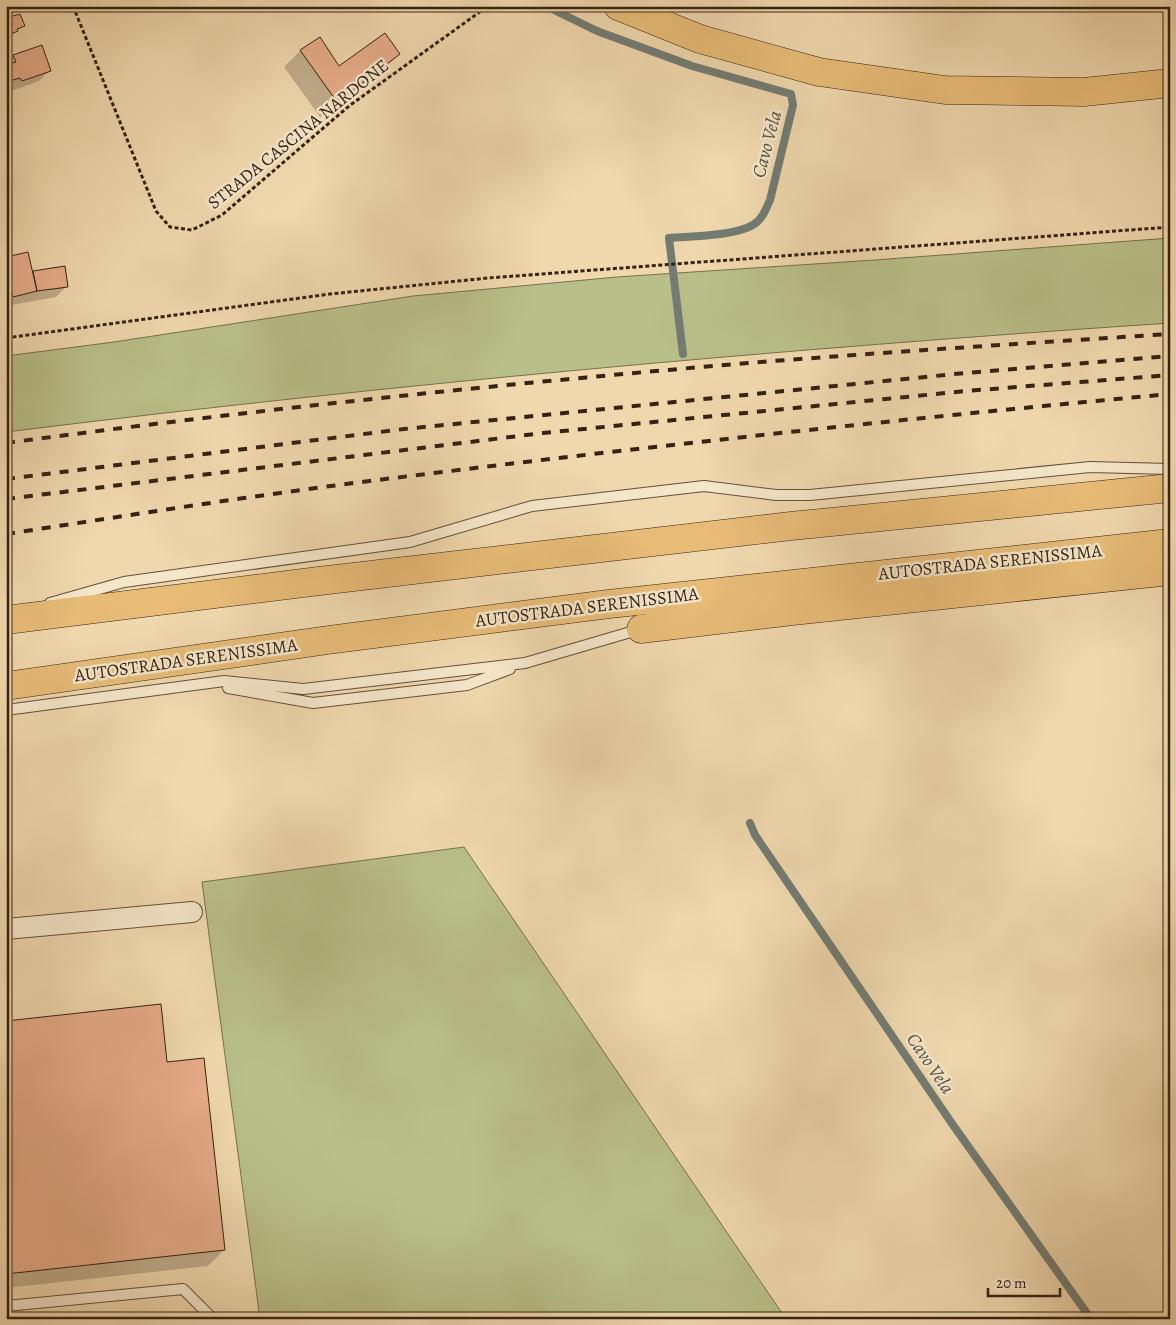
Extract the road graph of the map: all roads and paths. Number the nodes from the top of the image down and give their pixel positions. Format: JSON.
{"nodes":[{"id":1,"x":72,"y":6,"type":"edge"},
{"id":2,"x":488,"y":6,"type":"edge"},
{"id":3,"x":618,"y":6,"type":"edge"},
{"id":4,"x":1170,"y":83,"type":"edge"},
{"id":5,"x":1170,"y":227,"type":"edge"},
{"id":6,"x":6,"y":338,"type":"edge"},
{"id":7,"x":1170,"y":468,"type":"edge"},
{"id":8,"x":1170,"y":488,"type":"edge"},
{"id":9,"x":1170,"y":543,"type":"edge"},
{"id":10,"x":1170,"y":572,"type":"edge"},
{"id":11,"x":6,"y":614,"type":"edge"},
{"id":12,"x":6,"y":620,"type":"edge"},
{"id":13,"x":641,"y":629,"type":"joint"},
{"id":14,"x":525,"y":663,"type":"junction"},
{"id":15,"x":204,"y":684,"type":"junction"},
{"id":16,"x":6,"y":686,"type":"edge"},
{"id":17,"x":6,"y":710,"type":"edge"},
{"id":18,"x":192,"y":912,"type":"dead end"},
{"id":19,"x":6,"y":929,"type":"edge"},
{"id":20,"x":6,"y":1306,"type":"edge"},
{"id":21,"x":213,"y":1319,"type":"edge"}],
"edges":[{"from":1,"to":2,"type":"path","name":"STRADA CASCINA NARDONE"},
{"from":3,"to":4,"type":"main road"},
{"from":5,"to":6,"type":"path"},
{"from":7,"to":11,"type":"lane"},
{"from":8,"to":12,"type":"main road"},
{"from":9,"to":16,"type":"main road","name":"AUTOSTRADA SERENISSIMA"},
{"from":10,"to":13,"type":"main road"},
{"from":13,"to":14,"type":"lane"},
{"from":14,"to":15,"type":"lane"},
{"from":14,"to":15,"type":"lane"},
{"from":15,"to":17,"type":"lane"},
{"from":18,"to":19,"type":"street"},
{"from":20,"to":21,"type":"lane"}]}
